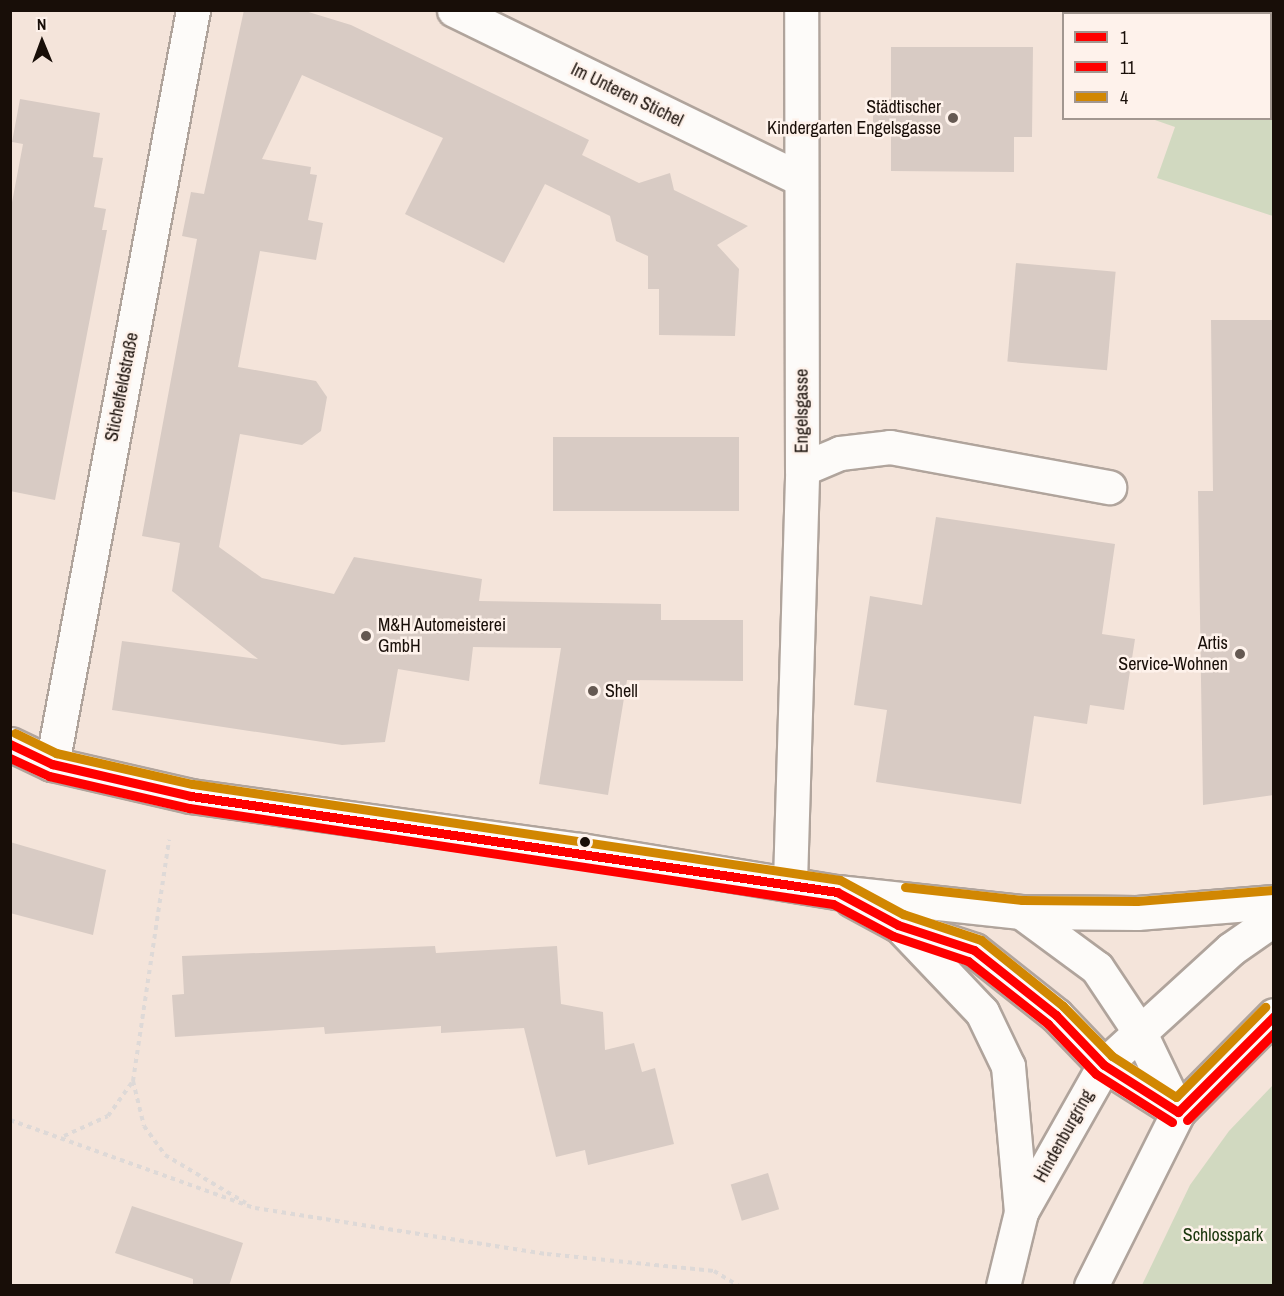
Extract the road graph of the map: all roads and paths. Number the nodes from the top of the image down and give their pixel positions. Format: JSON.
{"nodes":[{"id":1,"x":193,"y":10,"type":"edge"},
{"id":2,"x":454,"y":10,"type":"edge"},
{"id":3,"x":801,"y":10,"type":"edge"},
{"id":4,"x":800,"y":179,"type":"junction"},
{"id":5,"x":802,"y":469,"type":"junction"},
{"id":6,"x":1109,"y":487,"type":"dead end"},
{"id":7,"x":10,"y":744,"type":"edge"},
{"id":8,"x":52,"y":764,"type":"junction"},
{"id":9,"x":169,"y":840,"type":"dead end"},
{"id":10,"x":790,"y":882,"type":"junction"},
{"id":11,"x":837,"y":892,"type":"junction"},
{"id":12,"x":1274,"y":902,"type":"edge"},
{"id":13,"x":1021,"y":912,"type":"junction"},
{"id":14,"x":1274,"y":919,"type":"edge"},
{"id":15,"x":898,"y":925,"type":"junction"},
{"id":16,"x":1274,"y":1015,"type":"edge"},
{"id":17,"x":1139,"y":1031,"type":"junction"},
{"id":18,"x":1104,"y":1065,"type":"junction"},
{"id":19,"x":132,"y":1081,"type":"junction"},
{"id":20,"x":1178,"y":1112,"type":"junction"},
{"id":21,"x":10,"y":1120,"type":"edge"},
{"id":22,"x":64,"y":1136,"type":"junction"},
{"id":23,"x":255,"y":1208,"type":"junction"},
{"id":24,"x":1021,"y":1212,"type":"junction"},
{"id":25,"x":739,"y":1286,"type":"edge"},
{"id":26,"x":1003,"y":1286,"type":"edge"},
{"id":27,"x":1091,"y":1286,"type":"edge"}],
"edges":[{"from":1,"to":8,"type":"street","name":"Stichelfeldstraße"},
{"from":2,"to":4,"type":"street","name":"Im Unteren Stichel"},
{"from":3,"to":4,"type":"street","name":"Engelsgasse"},
{"from":4,"to":5,"type":"street","name":"Engelsgasse"},
{"from":5,"to":6,"type":"street"},
{"from":5,"to":10,"type":"street","name":"Engelsgasse"},
{"from":7,"to":8,"type":"street"},
{"from":8,"to":10,"type":"street"},
{"from":9,"to":19,"type":"path"},
{"from":10,"to":11,"type":"street"},
{"from":11,"to":13,"type":"street"},
{"from":11,"to":15,"type":"street"},
{"from":12,"to":13,"type":"street"},
{"from":13,"to":17,"type":"street"},
{"from":14,"to":17,"type":"street","name":"Hindenburgring"},
{"from":15,"to":18,"type":"street"},
{"from":15,"to":24,"type":"street"},
{"from":16,"to":20,"type":"street"},
{"from":17,"to":18,"type":"street","name":"Hindenburgring"},
{"from":17,"to":20,"type":"street"},
{"from":18,"to":20,"type":"street"},
{"from":18,"to":24,"type":"street","name":"Hindenburgring"},
{"from":19,"to":22,"type":"path"},
{"from":19,"to":23,"type":"path"},
{"from":20,"to":27,"type":"street"},
{"from":21,"to":22,"type":"path"},
{"from":22,"to":23,"type":"path"},
{"from":23,"to":25,"type":"path"},
{"from":24,"to":26,"type":"street","name":"Hindenburgring"}]}
